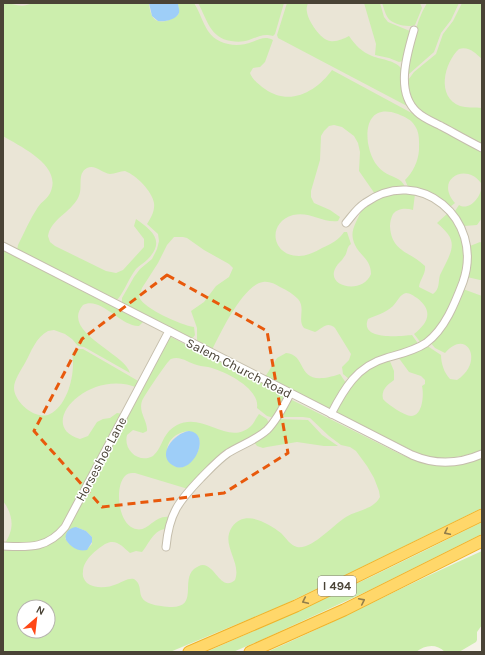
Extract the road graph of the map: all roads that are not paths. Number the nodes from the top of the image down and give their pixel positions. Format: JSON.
{"nodes":[{"id":1,"x":414,"y":30,"type":"dead end"},
{"id":2,"x":482,"y":148,"type":"edge"},
{"id":3,"x":346,"y":223,"type":"dead end"},
{"id":4,"x":3,"y":246,"type":"edge"},
{"id":5,"x":169,"y":331,"type":"junction"},
{"id":6,"x":290,"y":394,"type":"junction"},
{"id":7,"x":331,"y":414,"type":"junction"},
{"id":8,"x":482,"y":454,"type":"edge"},
{"id":9,"x":482,"y":515,"type":"edge"},
{"id":10,"x":482,"y":541,"type":"edge"},
{"id":11,"x":3,"y":546,"type":"edge"},
{"id":12,"x":482,"y":546,"type":"edge"},
{"id":13,"x":166,"y":547,"type":"dead end"},
{"id":14,"x":436,"y":564,"type":"junction"},
{"id":15,"x":189,"y":652,"type":"edge"},
{"id":16,"x":250,"y":652,"type":"edge"}],
"edges":[{"from":1,"to":2,"type":"street"},
{"from":3,"to":7,"type":"street"},
{"from":4,"to":5,"type":"street","name":"Salem Church Road"},
{"from":5,"to":6,"type":"street","name":"Salem Church Road"},
{"from":5,"to":11,"type":"street","name":"Horseshoe Lane"},
{"from":6,"to":7,"type":"street","name":"Salem Church Road"},
{"from":6,"to":13,"type":"street"},
{"from":7,"to":8,"type":"street","name":"Salem Church Road"},
{"from":9,"to":15,"type":"highway","number":"I 494","one_way":true},
{"from":10,"to":14,"type":"highway","number":"I 494"},
{"from":12,"to":14,"type":"highway"},
{"from":16,"to":14,"type":"highway","number":"I 494","one_way":true}]}
